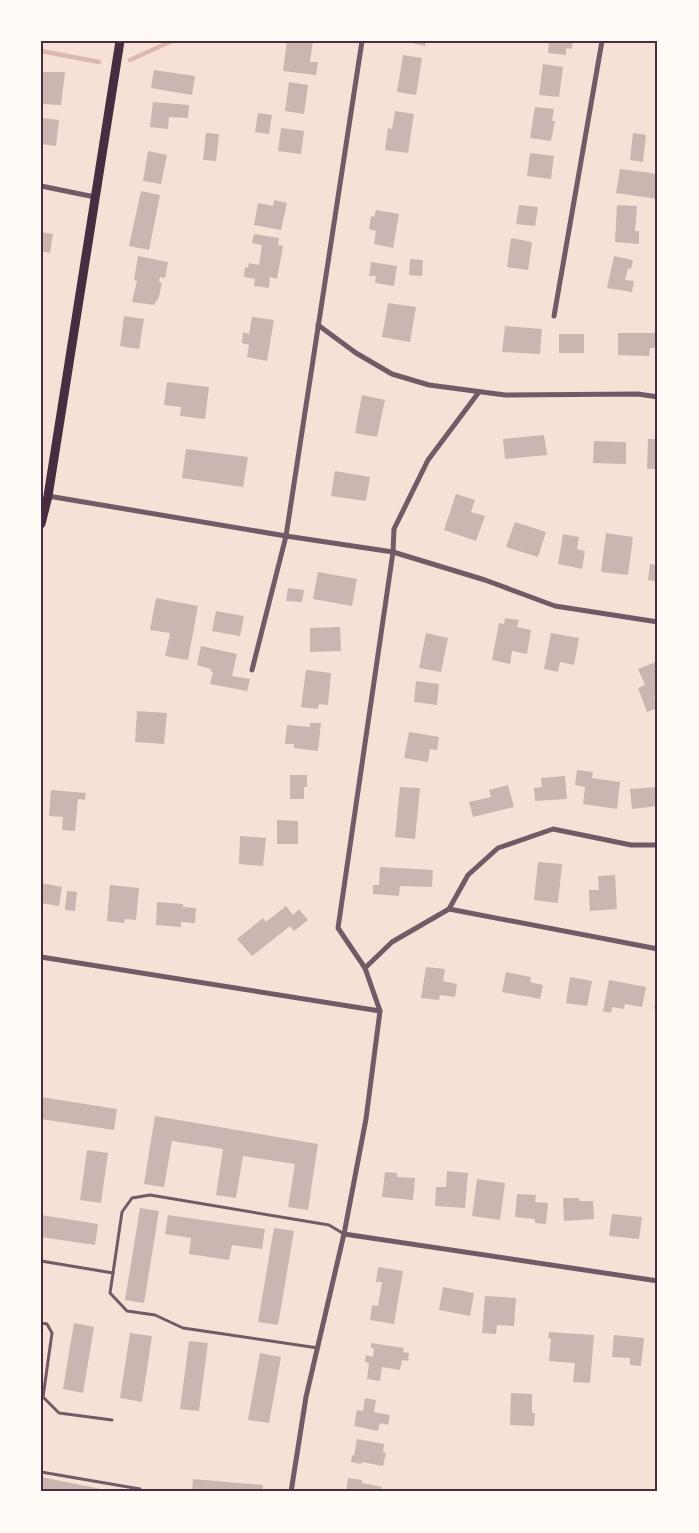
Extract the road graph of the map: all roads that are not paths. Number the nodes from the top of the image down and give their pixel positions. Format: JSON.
{"nodes":[{"id":1,"x":120,"y":41,"type":"edge"},
{"id":2,"x":362,"y":41,"type":"edge"},
{"id":3,"x":602,"y":41,"type":"edge"},
{"id":4,"x":41,"y":186,"type":"edge"},
{"id":5,"x":96,"y":197,"type":"junction"},
{"id":6,"x":554,"y":316,"type":"dead end"},
{"id":7,"x":318,"y":325,"type":"junction"},
{"id":8,"x":479,"y":392,"type":"junction"},
{"id":9,"x":658,"y":397,"type":"edge"},
{"id":10,"x":48,"y":496,"type":"junction"},
{"id":11,"x":41,"y":524,"type":"edge"},
{"id":12,"x":286,"y":536,"type":"junction"},
{"id":13,"x":393,"y":552,"type":"junction"},
{"id":14,"x":658,"y":622,"type":"edge"},
{"id":15,"x":252,"y":670,"type":"dead end"},
{"id":16,"x":658,"y":845,"type":"edge"},
{"id":17,"x":449,"y":909,"type":"junction"},
{"id":18,"x":658,"y":949,"type":"edge"},
{"id":19,"x":41,"y":958,"type":"edge"},
{"id":20,"x":365,"y":968,"type":"junction"},
{"id":21,"x":380,"y":1011,"type":"junction"},
{"id":22,"x":344,"y":1234,"type":"junction"},
{"id":23,"x":41,"y":1261,"type":"edge"},
{"id":24,"x":113,"y":1273,"type":"junction"},
{"id":25,"x":658,"y":1281,"type":"edge"},
{"id":26,"x":41,"y":1323,"type":"edge"},
{"id":27,"x":318,"y":1348,"type":"junction"},
{"id":28,"x":112,"y":1420,"type":"dead end"},
{"id":29,"x":41,"y":1472,"type":"edge"},
{"id":30,"x":140,"y":1492,"type":"edge"},
{"id":31,"x":291,"y":1492,"type":"edge"}],
"edges":[{"from":1,"to":5,"type":"main road"},
{"from":2,"to":7,"type":"street"},
{"from":3,"to":6,"type":"street"},
{"from":4,"to":5,"type":"street"},
{"from":5,"to":10,"type":"main road"},
{"from":7,"to":8,"type":"street"},
{"from":7,"to":12,"type":"street"},
{"from":8,"to":9,"type":"street"},
{"from":8,"to":13,"type":"street"},
{"from":10,"to":11,"type":"main road"},
{"from":10,"to":12,"type":"street"},
{"from":12,"to":13,"type":"street"},
{"from":12,"to":15,"type":"street"},
{"from":13,"to":14,"type":"street"},
{"from":13,"to":20,"type":"street"},
{"from":16,"to":17,"type":"street"},
{"from":17,"to":18,"type":"street"},
{"from":17,"to":20,"type":"street"},
{"from":19,"to":21,"type":"street"},
{"from":20,"to":21,"type":"street"},
{"from":21,"to":22,"type":"street"},
{"from":22,"to":24,"type":"lane"},
{"from":22,"to":25,"type":"street"},
{"from":22,"to":27,"type":"street"},
{"from":23,"to":24,"type":"lane"},
{"from":24,"to":27,"type":"lane"},
{"from":26,"to":28,"type":"lane"},
{"from":27,"to":31,"type":"street"},
{"from":29,"to":30,"type":"lane"}]}
